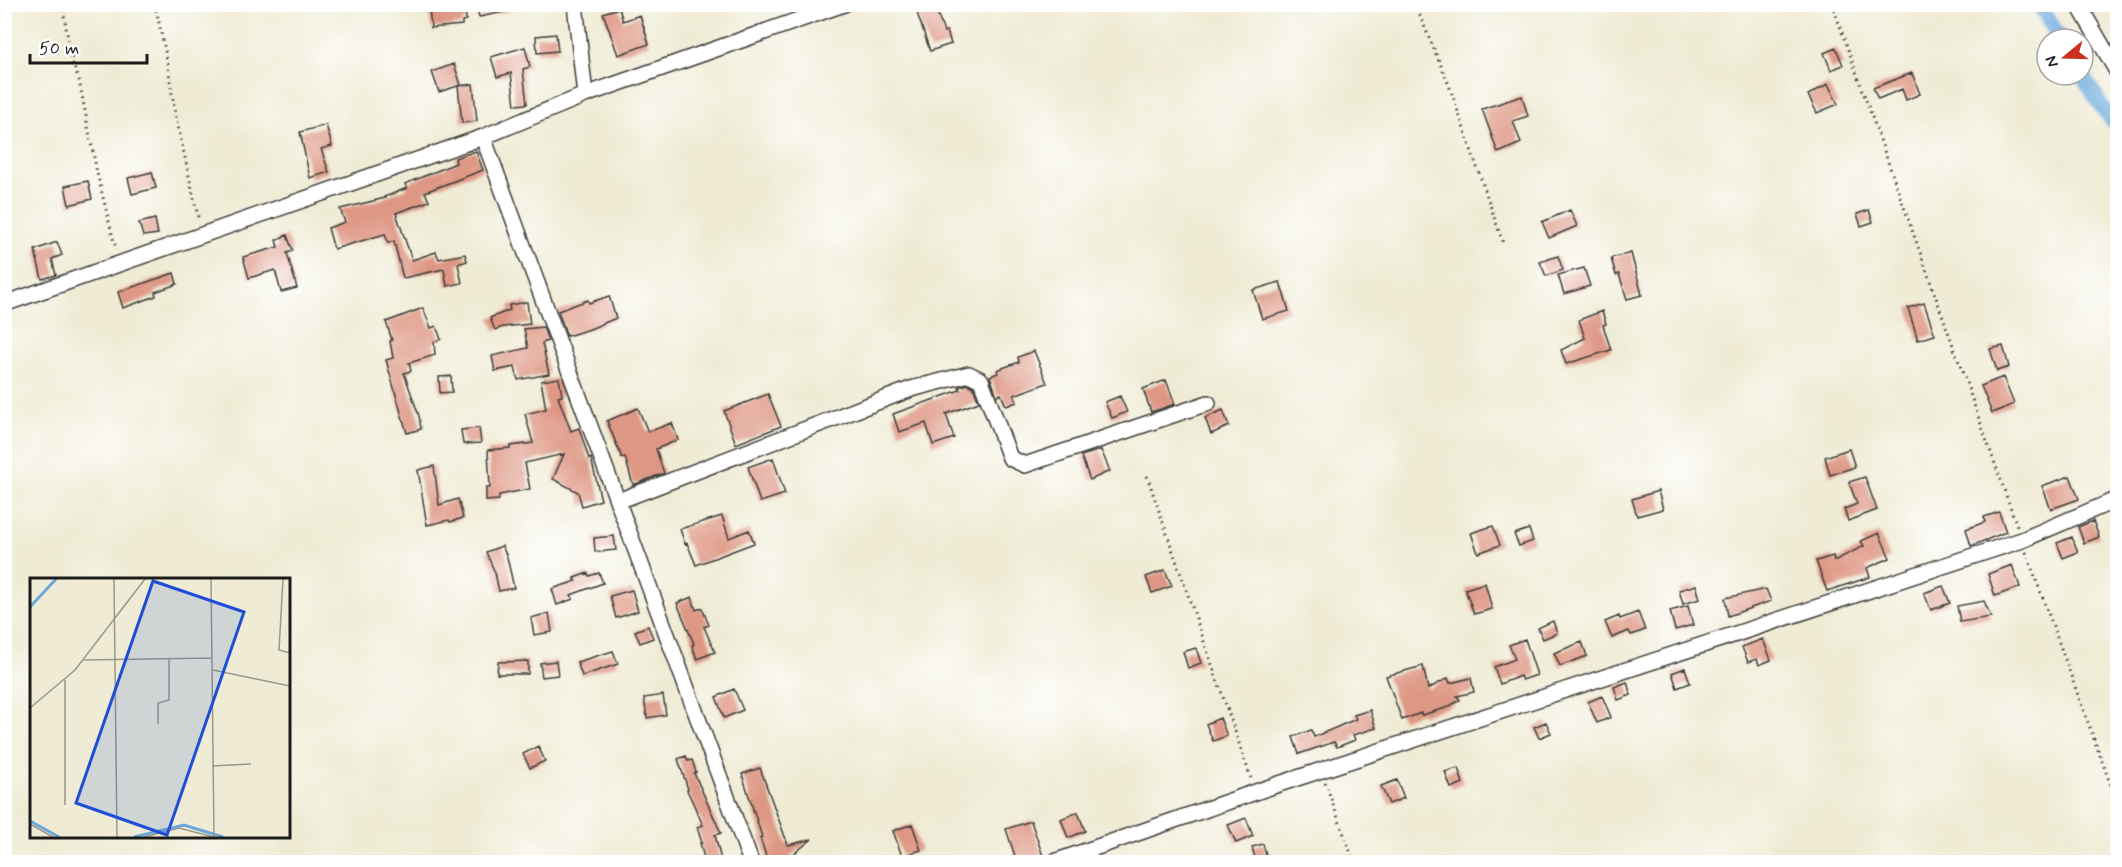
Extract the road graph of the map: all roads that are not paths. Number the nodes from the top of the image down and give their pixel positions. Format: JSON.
{"nodes":[{"id":1,"x":575,"y":4,"type":"edge"},
{"id":2,"x":844,"y":4,"type":"edge"},
{"id":3,"x":2078,"y":4,"type":"edge"},
{"id":4,"x":2118,"y":74,"type":"edge"},
{"id":5,"x":585,"y":95,"type":"junction"},
{"id":6,"x":483,"y":137,"type":"junction"},
{"id":7,"x":4,"y":304,"type":"edge"},
{"id":8,"x":1208,"y":403,"type":"dead end"},
{"id":9,"x":2118,"y":499,"type":"edge"},
{"id":10,"x":618,"y":501,"type":"junction"},
{"id":11,"x":752,"y":862,"type":"edge"},
{"id":12,"x":1054,"y":862,"type":"edge"}],
"edges":[{"from":1,"to":5,"type":"street"},
{"from":2,"to":5,"type":"street"},
{"from":3,"to":4,"type":"street"},
{"from":5,"to":6,"type":"street"},
{"from":6,"to":7,"type":"street"},
{"from":6,"to":10,"type":"street"},
{"from":8,"to":10,"type":"street"},
{"from":9,"to":12,"type":"street"},
{"from":10,"to":11,"type":"street"}]}
